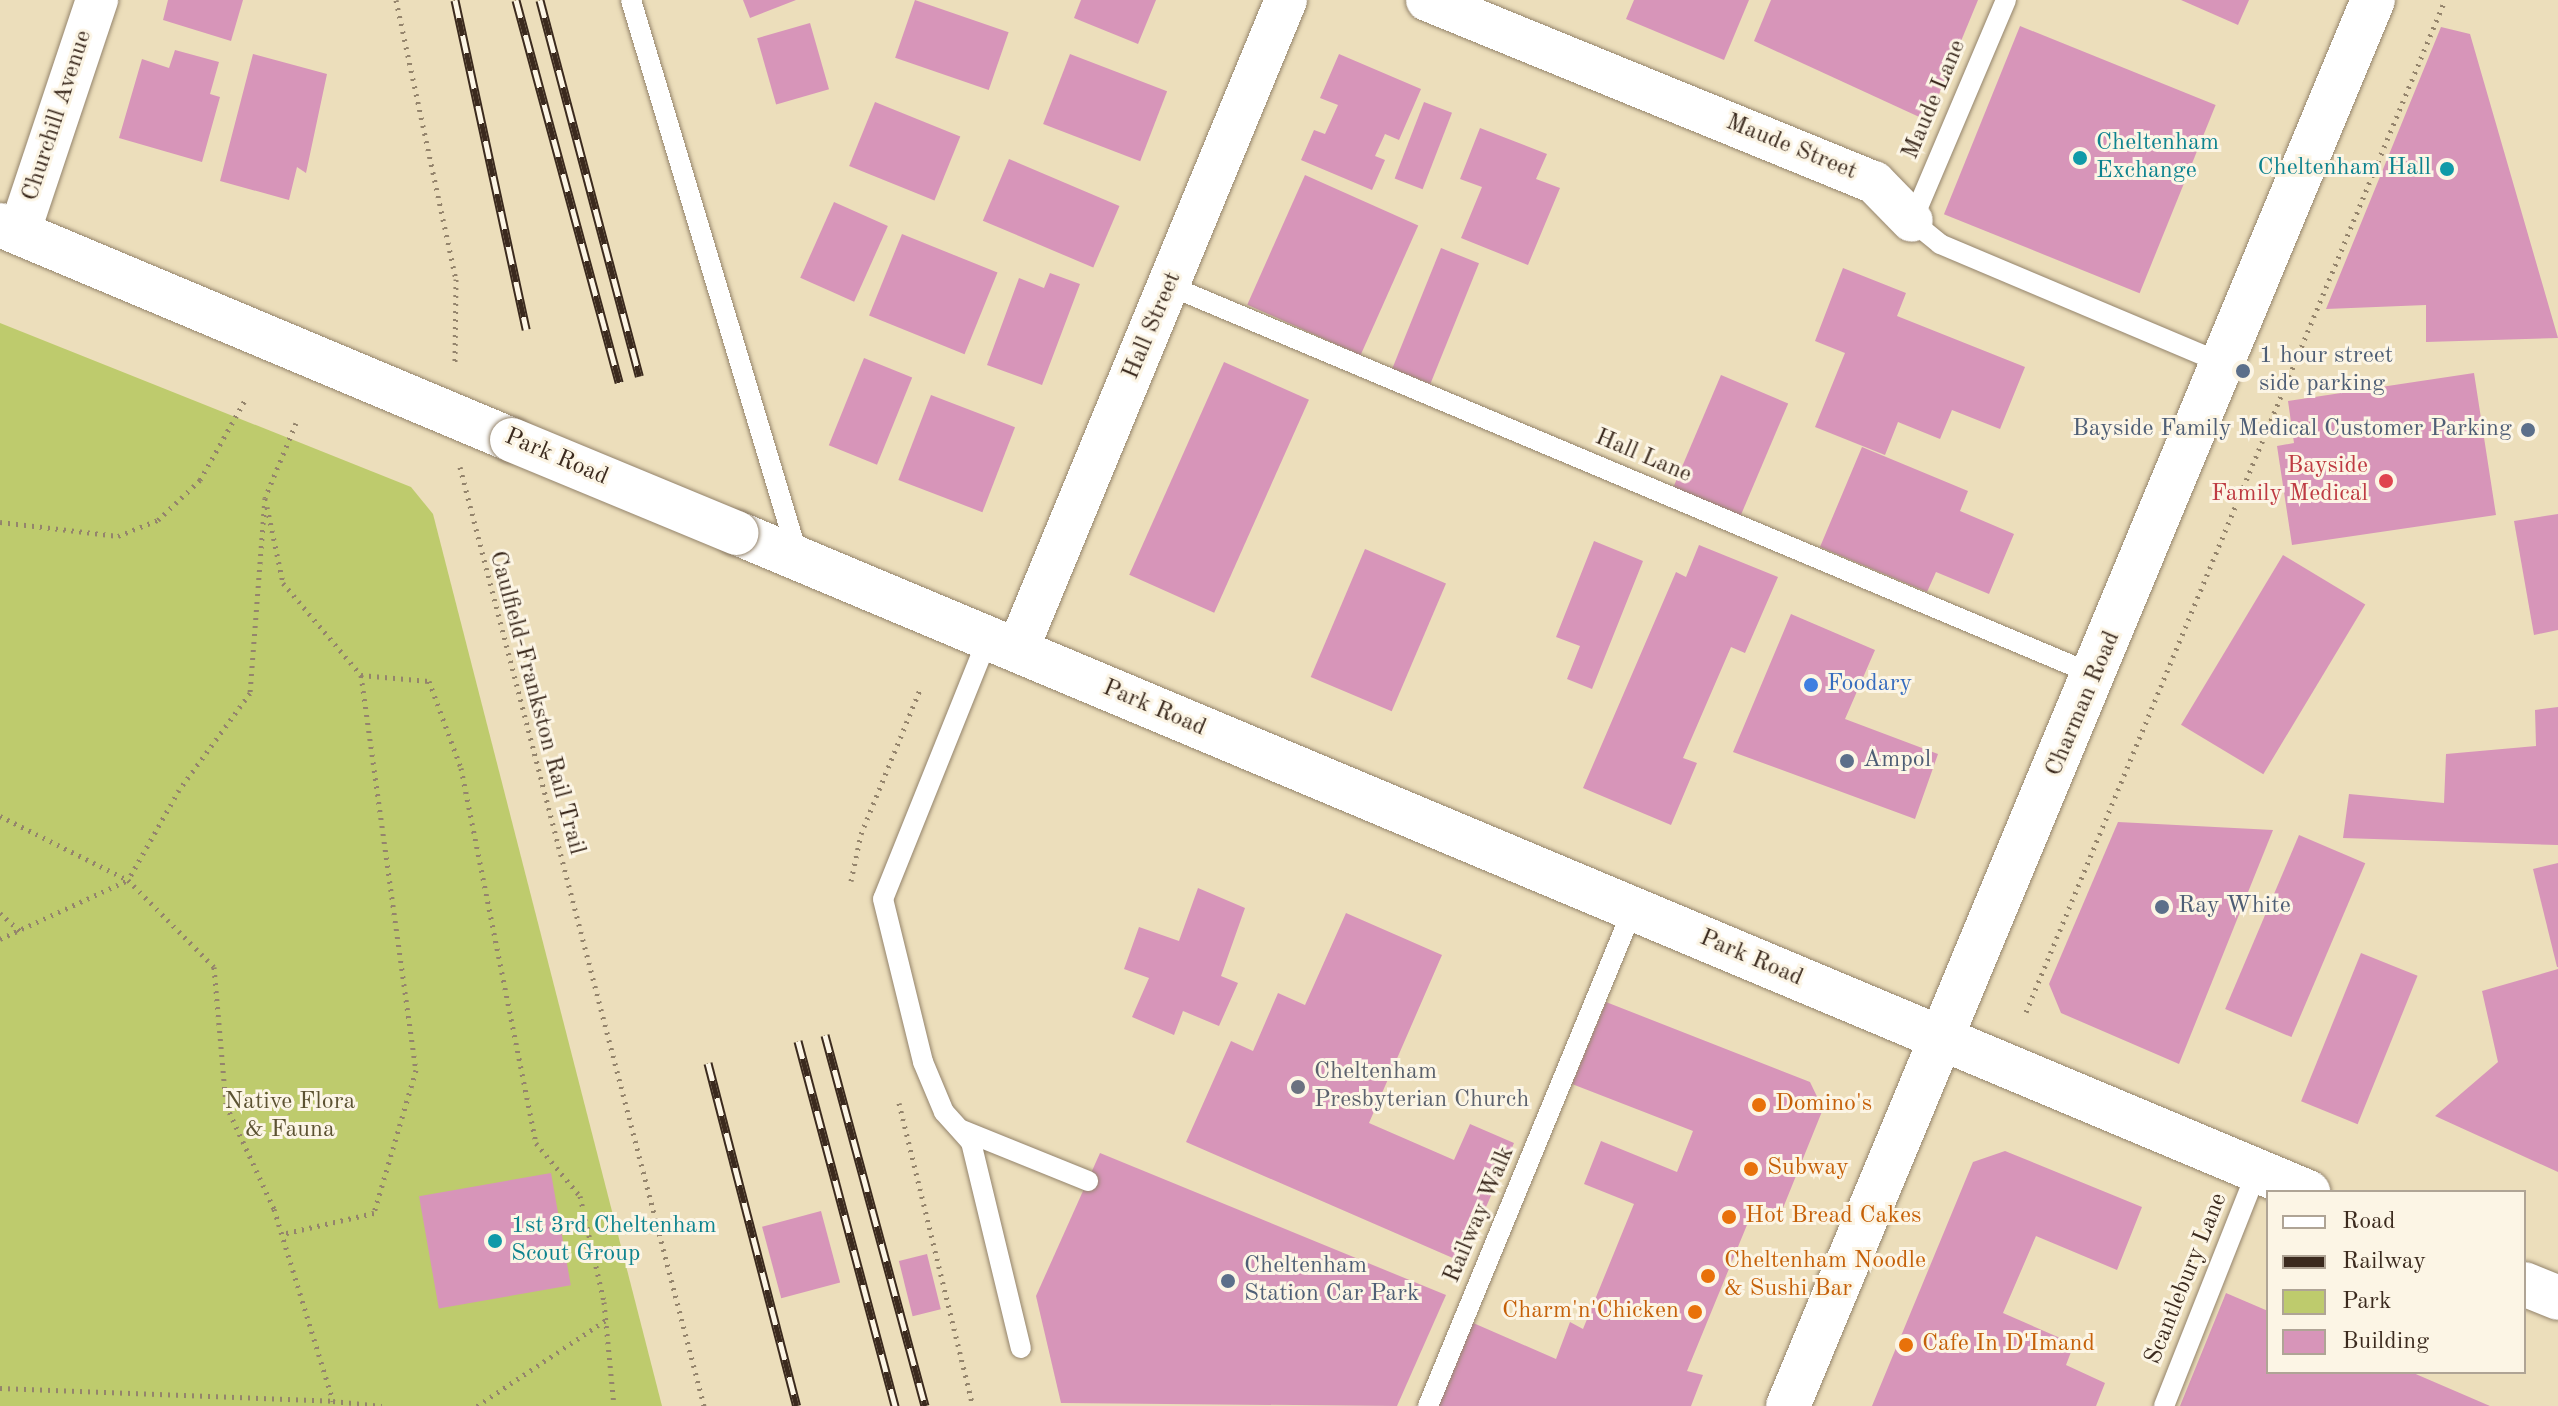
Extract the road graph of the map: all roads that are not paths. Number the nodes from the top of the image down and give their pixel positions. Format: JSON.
{"nodes":[{"id":1,"x":97,"y":0,"type":"edge"},
{"id":2,"x":631,"y":0,"type":"edge"},
{"id":3,"x":1286,"y":0,"type":"edge"},
{"id":4,"x":1427,"y":0,"type":"edge"},
{"id":5,"x":2006,"y":0,"type":"edge"},
{"id":6,"x":2373,"y":0,"type":"edge"},
{"id":7,"x":1912,"y":221,"type":"junction"},
{"id":8,"x":10,"y":229,"type":"edge"},
{"id":9,"x":1170,"y":286,"type":"junction"},
{"id":10,"x":2224,"y":364,"type":"junction"},
{"id":11,"x":798,"y":557,"type":"junction"},
{"id":12,"x":1002,"y":645,"type":"junction"},
{"id":13,"x":2096,"y":676,"type":"junction"},
{"id":14,"x":1633,"y":909,"type":"junction"},
{"id":15,"x":1941,"y":1039,"type":"junction"},
{"id":16,"x":962,"y":1130,"type":"junction"},
{"id":17,"x":2257,"y":1171,"type":"junction"},
{"id":18,"x":1088,"y":1181,"type":"dead end"},
{"id":19,"x":2303,"y":1190,"type":"edge"},
{"id":20,"x":2526,"y":1285,"type":"edge"},
{"id":21,"x":2558,"y":1298,"type":"edge"},
{"id":22,"x":1021,"y":1348,"type":"dead end"},
{"id":23,"x":1428,"y":1406,"type":"edge"},
{"id":24,"x":1788,"y":1406,"type":"edge"},
{"id":25,"x":2164,"y":1406,"type":"edge"}],
"edges":[{"from":1,"to":8,"type":"street","name":"Churchill Avenue"},
{"from":2,"to":11,"type":"lane"},
{"from":3,"to":9,"type":"street","name":"Hall Street"},
{"from":4,"to":7,"type":"street","name":"Maude Street"},
{"from":5,"to":7,"type":"lane","name":"Maude Lane"},
{"from":6,"to":10,"type":"street","name":"Charman Road"},
{"from":7,"to":10,"type":"lane","name":"Maude Street"},
{"from":8,"to":11,"type":"street","name":"Park Road","bridge":true},
{"from":9,"to":12,"type":"street","name":"Hall Street"},
{"from":9,"to":13,"type":"lane","name":"Hall Lane"},
{"from":10,"to":13,"type":"street","name":"Charman Road"},
{"from":11,"to":12,"type":"street","name":"Park Road"},
{"from":12,"to":14,"type":"street","name":"Park Road"},
{"from":12,"to":16,"type":"lane"},
{"from":13,"to":15,"type":"street","name":"Charman Road"},
{"from":14,"to":15,"type":"street","name":"Park Road"},
{"from":14,"to":23,"type":"lane","name":"Railway Walk"},
{"from":15,"to":17,"type":"street","name":"Park Road"},
{"from":15,"to":24,"type":"street","name":"Charman Road"},
{"from":16,"to":18,"type":"lane"},
{"from":16,"to":22,"type":"lane"},
{"from":17,"to":19,"type":"street","name":"Park Road"},
{"from":17,"to":25,"type":"lane","name":"Scantlebury Lane"},
{"from":20,"to":21,"type":"street"}]}
